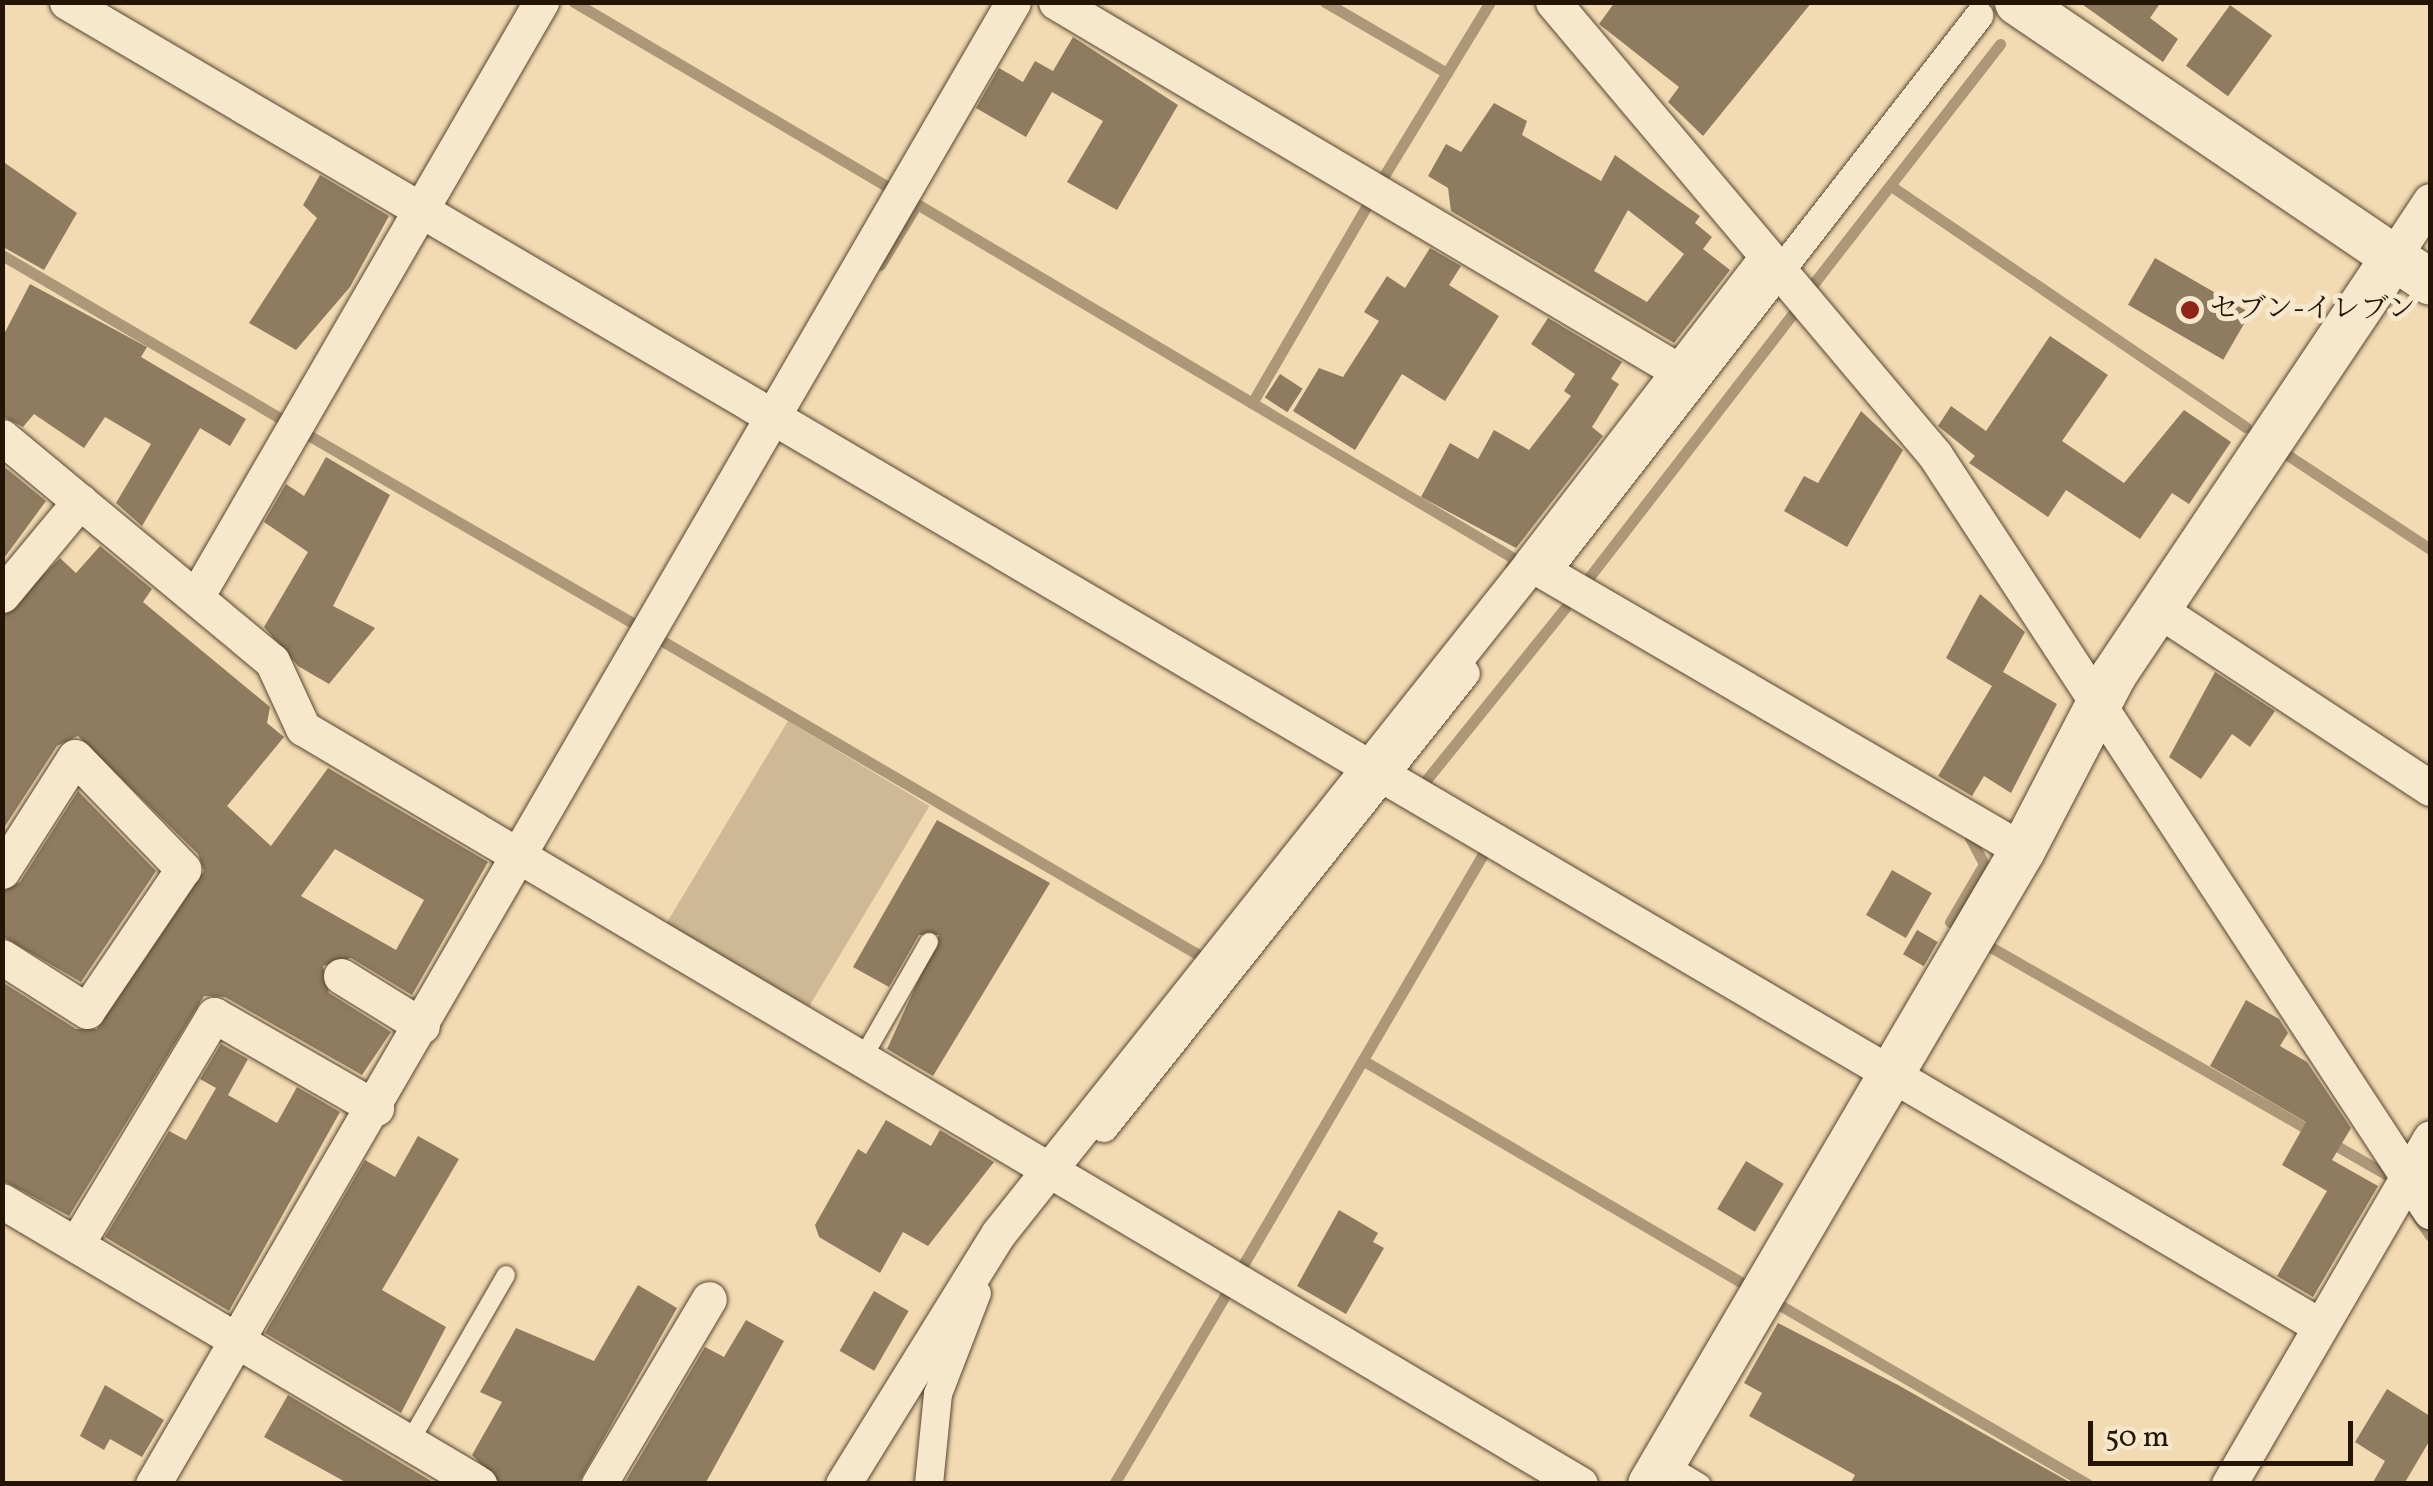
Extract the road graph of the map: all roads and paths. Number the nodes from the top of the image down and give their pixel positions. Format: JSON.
{"nodes":[{"id":1,"x":67,"y":2,"type":"edge"},
{"id":2,"x":541,"y":2,"type":"edge"},
{"id":3,"x":1014,"y":2,"type":"edge"},
{"id":4,"x":1056,"y":2,"type":"edge"},
{"id":5,"x":1553,"y":2,"type":"edge"},
{"id":6,"x":1998,"y":9,"type":"edge"},
{"id":7,"x":2430,"y":201,"type":"edge"},
{"id":8,"x":419,"y":213,"type":"junction"},
{"id":9,"x":2393,"y":257,"type":"junction"},
{"id":10,"x":1774,"y":264,"type":"junction"},
{"id":11,"x":2430,"y":282,"type":"edge"},
{"id":12,"x":1677,"y":370,"type":"junction"},
{"id":13,"x":774,"y":418,"type":"junction"},
{"id":14,"x":2,"y":437,"type":"edge"},
{"id":15,"x":80,"y":501,"type":"junction"},
{"id":16,"x":1538,"y":568,"type":"junction"},
{"id":17,"x":2,"y":595,"type":"edge"},
{"id":18,"x":196,"y":597,"type":"junction"},
{"id":19,"x":2156,"y":608,"type":"junction"},
{"id":20,"x":2098,"y":709,"type":"junction"},
{"id":21,"x":1376,"y":774,"type":"junction"},
{"id":22,"x":2430,"y":788,"type":"edge"},
{"id":23,"x":2022,"y":850,"type":"junction"},
{"id":24,"x":518,"y":858,"type":"junction"},
{"id":25,"x":2,"y":871,"type":"edge"},
{"id":26,"x":929,"y":942,"type":"dead end"},
{"id":27,"x":2,"y":957,"type":"edge"},
{"id":28,"x":341,"y":976,"type":"dead end"},
{"id":29,"x":422,"y":1026,"type":"junction"},
{"id":30,"x":862,"y":1058,"type":"junction"},
{"id":31,"x":1890,"y":1079,"type":"junction"},
{"id":32,"x":376,"y":1108,"type":"junction"},
{"id":33,"x":2430,"y":1138,"type":"edge"},
{"id":34,"x":1058,"y":1175,"type":"junction"},
{"id":35,"x":2408,"y":1177,"type":"junction"},
{"id":36,"x":2,"y":1201,"type":"edge"},
{"id":37,"x":2430,"y":1211,"type":"edge"},
{"id":38,"x":77,"y":1244,"type":"junction"},
{"id":39,"x":506,"y":1275,"type":"dead end"},
{"id":40,"x":709,"y":1299,"type":"dead end"},
{"id":41,"x":2320,"y":1326,"type":"junction"},
{"id":42,"x":237,"y":1342,"type":"junction"},
{"id":43,"x":409,"y":1443,"type":"junction"},
{"id":44,"x":1657,"y":1472,"type":"edge"},
{"id":45,"x":152,"y":1484,"type":"edge"},
{"id":46,"x":479,"y":1484,"type":"edge"},
{"id":47,"x":599,"y":1484,"type":"edge"},
{"id":48,"x":843,"y":1484,"type":"edge"},
{"id":49,"x":929,"y":1484,"type":"edge"},
{"id":50,"x":1580,"y":1484,"type":"edge"},
{"id":51,"x":1702,"y":1484,"type":"edge"},
{"id":52,"x":2229,"y":1484,"type":"edge"}],
"edges":[{"from":1,"to":8,"type":"street"},
{"from":2,"to":8,"type":"street"},
{"from":3,"to":13,"type":"street"},
{"from":4,"to":12,"type":"street"},
{"from":5,"to":10,"type":"street"},
{"from":6,"to":9,"type":"street"},
{"from":6,"to":10,"type":"street"},
{"from":7,"to":9,"type":"street"},
{"from":8,"to":13,"type":"street"},
{"from":8,"to":18,"type":"street"},
{"from":9,"to":11,"type":"street"},
{"from":9,"to":19,"type":"street"},
{"from":10,"to":12,"type":"street"},
{"from":10,"to":16,"type":"street"},
{"from":10,"to":20,"type":"street"},
{"from":12,"to":16,"type":"street"},
{"from":13,"to":21,"type":"street"},
{"from":13,"to":24,"type":"street"},
{"from":14,"to":15,"type":"street"},
{"from":15,"to":17,"type":"street"},
{"from":15,"to":18,"type":"street"},
{"from":16,"to":21,"type":"street"},
{"from":16,"to":23,"type":"street"},
{"from":18,"to":24,"type":"street"},
{"from":19,"to":20,"type":"street"},
{"from":19,"to":22,"type":"street"},
{"from":20,"to":23,"type":"street"},
{"from":20,"to":35,"type":"street"},
{"from":21,"to":31,"type":"street"},
{"from":21,"to":34,"type":"street"},
{"from":23,"to":31,"type":"street"},
{"from":24,"to":29,"type":"street"},
{"from":24,"to":30,"type":"street"},
{"from":25,"to":27,"type":"street"},
{"from":26,"to":30,"type":"lane"},
{"from":28,"to":29,"type":"street"},
{"from":29,"to":32,"type":"street"},
{"from":30,"to":34,"type":"street"},
{"from":31,"to":41,"type":"street"},
{"from":31,"to":44,"type":"street"},
{"from":32,"to":38,"type":"street"},
{"from":32,"to":42,"type":"street"},
{"from":33,"to":35,"type":"street"},
{"from":34,"to":48,"type":"street"},
{"from":34,"to":49,"type":"street"},
{"from":34,"to":50,"type":"street"},
{"from":35,"to":37,"type":"street"},
{"from":35,"to":41,"type":"street"},
{"from":36,"to":38,"type":"street"},
{"from":38,"to":42,"type":"street"},
{"from":39,"to":43,"type":"lane"},
{"from":40,"to":47,"type":"street"},
{"from":41,"to":52,"type":"street"},
{"from":42,"to":43,"type":"street"},
{"from":42,"to":45,"type":"street"},
{"from":43,"to":46,"type":"street"},
{"from":44,"to":51,"type":"lane"}]}
